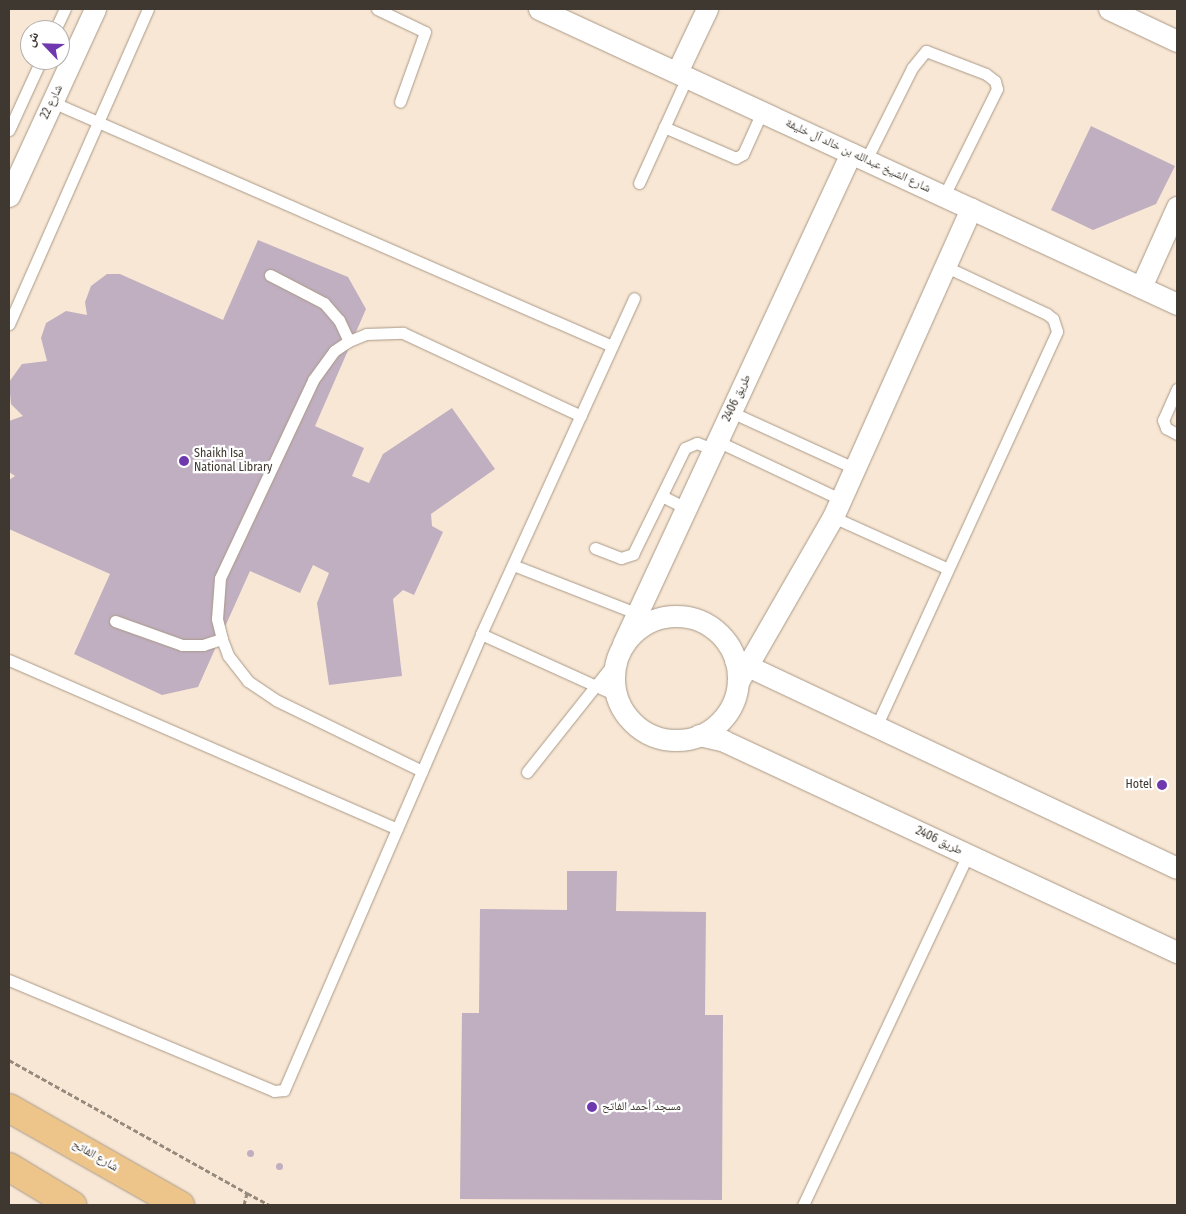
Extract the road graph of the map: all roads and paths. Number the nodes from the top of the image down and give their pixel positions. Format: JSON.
{"nodes":[{"id":1,"x":95,"y":9,"type":"edge"},
{"id":2,"x":148,"y":9,"type":"edge"},
{"id":3,"x":377,"y":9,"type":"edge"},
{"id":4,"x":539,"y":9,"type":"edge"},
{"id":5,"x":707,"y":9,"type":"edge"},
{"id":6,"x":1117,"y":11,"type":"edge"},
{"id":7,"x":1177,"y":41,"type":"edge"},
{"id":8,"x":36,"y":70,"type":"edge"},
{"id":9,"x":682,"y":75,"type":"junction"},
{"id":10,"x":52,"y":102,"type":"junction"},
{"id":11,"x":400,"y":102,"type":"dead end"},
{"id":12,"x":762,"y":112,"type":"junction"},
{"id":13,"x":97,"y":122,"type":"junction"},
{"id":14,"x":664,"y":127,"type":"junction"},
{"id":15,"x":9,"y":130,"type":"edge"},
{"id":16,"x":858,"y":156,"type":"junction"},
{"id":17,"x":639,"y":183,"type":"dead end"},
{"id":18,"x":9,"y":196,"type":"edge"},
{"id":19,"x":944,"y":196,"type":"junction"},
{"id":20,"x":1177,"y":207,"type":"edge"},
{"id":21,"x":971,"y":209,"type":"junction"},
{"id":22,"x":946,"y":267,"type":"junction"},
{"id":23,"x":270,"y":275,"type":"dead end"},
{"id":24,"x":1141,"y":287,"type":"junction"},
{"id":25,"x":634,"y":298,"type":"dead end"},
{"id":26,"x":1177,"y":304,"type":"edge"},
{"id":27,"x":9,"y":324,"type":"edge"},
{"id":28,"x":349,"y":341,"type":"junction"},
{"id":29,"x":612,"y":346,"type":"junction"},
{"id":30,"x":1177,"y":389,"type":"edge"},
{"id":31,"x":730,"y":412,"type":"junction"},
{"id":32,"x":581,"y":416,"type":"junction"},
{"id":33,"x":1177,"y":434,"type":"edge"},
{"id":34,"x":715,"y":445,"type":"junction"},
{"id":35,"x":854,"y":468,"type":"junction"},
{"id":36,"x":662,"y":496,"type":"junction"},
{"id":37,"x":686,"y":508,"type":"junction"},
{"id":38,"x":836,"y":508,"type":"junction"},
{"id":39,"x":595,"y":548,"type":"dead end"},
{"id":40,"x":513,"y":565,"type":"junction"},
{"id":41,"x":948,"y":569,"type":"junction"},
{"id":42,"x":645,"y":617,"type":"junction"},
{"id":43,"x":115,"y":621,"type":"dead end"},
{"id":44,"x":481,"y":634,"type":"junction"},
{"id":45,"x":222,"y":639,"type":"junction"},
{"id":46,"x":620,"y":652,"type":"junction"},
{"id":47,"x":9,"y":660,"type":"edge"},
{"id":48,"x":740,"y":669,"type":"junction"},
{"id":49,"x":595,"y":686,"type":"junction"},
{"id":50,"x":616,"y":695,"type":"junction"},
{"id":51,"x":876,"y":727,"type":"junction"},
{"id":52,"x":699,"y":735,"type":"junction"},
{"id":53,"x":422,"y":771,"type":"junction"},
{"id":54,"x":526,"y":772,"type":"dead end"},
{"id":55,"x":397,"y":829,"type":"junction"},
{"id":56,"x":968,"y":855,"type":"junction"},
{"id":57,"x":1177,"y":868,"type":"edge"},
{"id":58,"x":1177,"y":952,"type":"edge"},
{"id":59,"x":9,"y":980,"type":"edge"},
{"id":60,"x":9,"y":1060,"type":"edge"},
{"id":61,"x":9,"y":1108,"type":"edge"},
{"id":62,"x":9,"y":1167,"type":"edge"},
{"id":63,"x":247,"y":1193,"type":"junction"},
{"id":64,"x":72,"y":1205,"type":"edge"},
{"id":65,"x":180,"y":1205,"type":"edge"},
{"id":66,"x":244,"y":1205,"type":"edge"},
{"id":67,"x":270,"y":1205,"type":"edge"},
{"id":68,"x":803,"y":1205,"type":"edge"}],
"edges":[{"from":1,"to":10,"type":"street","name":"شارع 22"},
{"from":2,"to":13,"type":"lane"},
{"from":3,"to":11,"type":"lane"},
{"from":4,"to":9,"type":"street","name":"شارع الشيخ عبدالله بن خالد آل خليفة"},
{"from":5,"to":9,"type":"street"},
{"from":6,"to":7,"type":"street"},
{"from":8,"to":15,"type":"lane"},
{"from":9,"to":12,"type":"street","name":"شارع الشيخ عبدالله بن خالد آل خليفة"},
{"from":9,"to":14,"type":"lane"},
{"from":10,"to":13,"type":"lane"},
{"from":10,"to":18,"type":"street","name":"شارع 22"},
{"from":12,"to":14,"type":"lane"},
{"from":12,"to":16,"type":"street","name":"شارع الشيخ عبدالله بن خالد آل خليفة"},
{"from":13,"to":27,"type":"lane"},
{"from":13,"to":29,"type":"lane"},
{"from":14,"to":17,"type":"lane"},
{"from":16,"to":19,"type":"street","name":"شارع الشيخ عبدالله بن خالد آل خليفة"},
{"from":16,"to":19,"type":"lane"},
{"from":16,"to":31,"type":"street","name":"طريق 2406"},
{"from":19,"to":21,"type":"street","name":"شارع الشيخ عبدالله بن خالد آل خليفة"},
{"from":20,"to":24,"type":"street"},
{"from":21,"to":22,"type":"street"},
{"from":21,"to":24,"type":"street","name":"شارع الشيخ عبدالله بن خالد آل خليفة"},
{"from":22,"to":35,"type":"street"},
{"from":22,"to":41,"type":"lane"},
{"from":23,"to":28,"type":"lane"},
{"from":24,"to":26,"type":"street","name":"شارع الشيخ عبدالله بن خالد آل خليفة"},
{"from":25,"to":29,"type":"lane"},
{"from":28,"to":32,"type":"lane"},
{"from":28,"to":45,"type":"lane"},
{"from":29,"to":32,"type":"lane"},
{"from":30,"to":33,"type":"lane"},
{"from":31,"to":34,"type":"street","name":"طريق 2406"},
{"from":31,"to":35,"type":"lane"},
{"from":32,"to":40,"type":"lane"},
{"from":34,"to":36,"type":"lane"},
{"from":34,"to":37,"type":"street","name":"طريق 2406"},
{"from":34,"to":38,"type":"lane"},
{"from":35,"to":38,"type":"street"},
{"from":36,"to":37,"type":"lane"},
{"from":36,"to":39,"type":"lane"},
{"from":37,"to":42,"type":"street","name":"طريق 2406"},
{"from":38,"to":41,"type":"lane"},
{"from":38,"to":48,"type":"street"},
{"from":40,"to":42,"type":"lane"},
{"from":40,"to":44,"type":"lane"},
{"from":41,"to":51,"type":"lane"},
{"from":42,"to":46,"type":"street"},
{"from":42,"to":48,"type":"street"},
{"from":43,"to":45,"type":"lane"},
{"from":44,"to":49,"type":"lane"},
{"from":44,"to":53,"type":"lane"},
{"from":45,"to":53,"type":"lane"},
{"from":46,"to":49,"type":"lane"},
{"from":46,"to":50,"type":"street"},
{"from":47,"to":55,"type":"lane"},
{"from":48,"to":51,"type":"street"},
{"from":48,"to":52,"type":"street"},
{"from":49,"to":50,"type":"lane"},
{"from":49,"to":54,"type":"lane"},
{"from":50,"to":52,"type":"street"},
{"from":51,"to":57,"type":"street"},
{"from":52,"to":56,"type":"street","name":"طريق 2406"},
{"from":53,"to":55,"type":"lane"},
{"from":55,"to":59,"type":"lane"},
{"from":56,"to":58,"type":"street","name":"طريق 2406"},
{"from":56,"to":68,"type":"lane"},
{"from":60,"to":63,"type":"path"},
{"from":61,"to":65,"type":"main road","name":"شارع الفاتح"},
{"from":62,"to":64,"type":"main road"},
{"from":63,"to":66,"type":"path"},
{"from":63,"to":67,"type":"path"}]}
